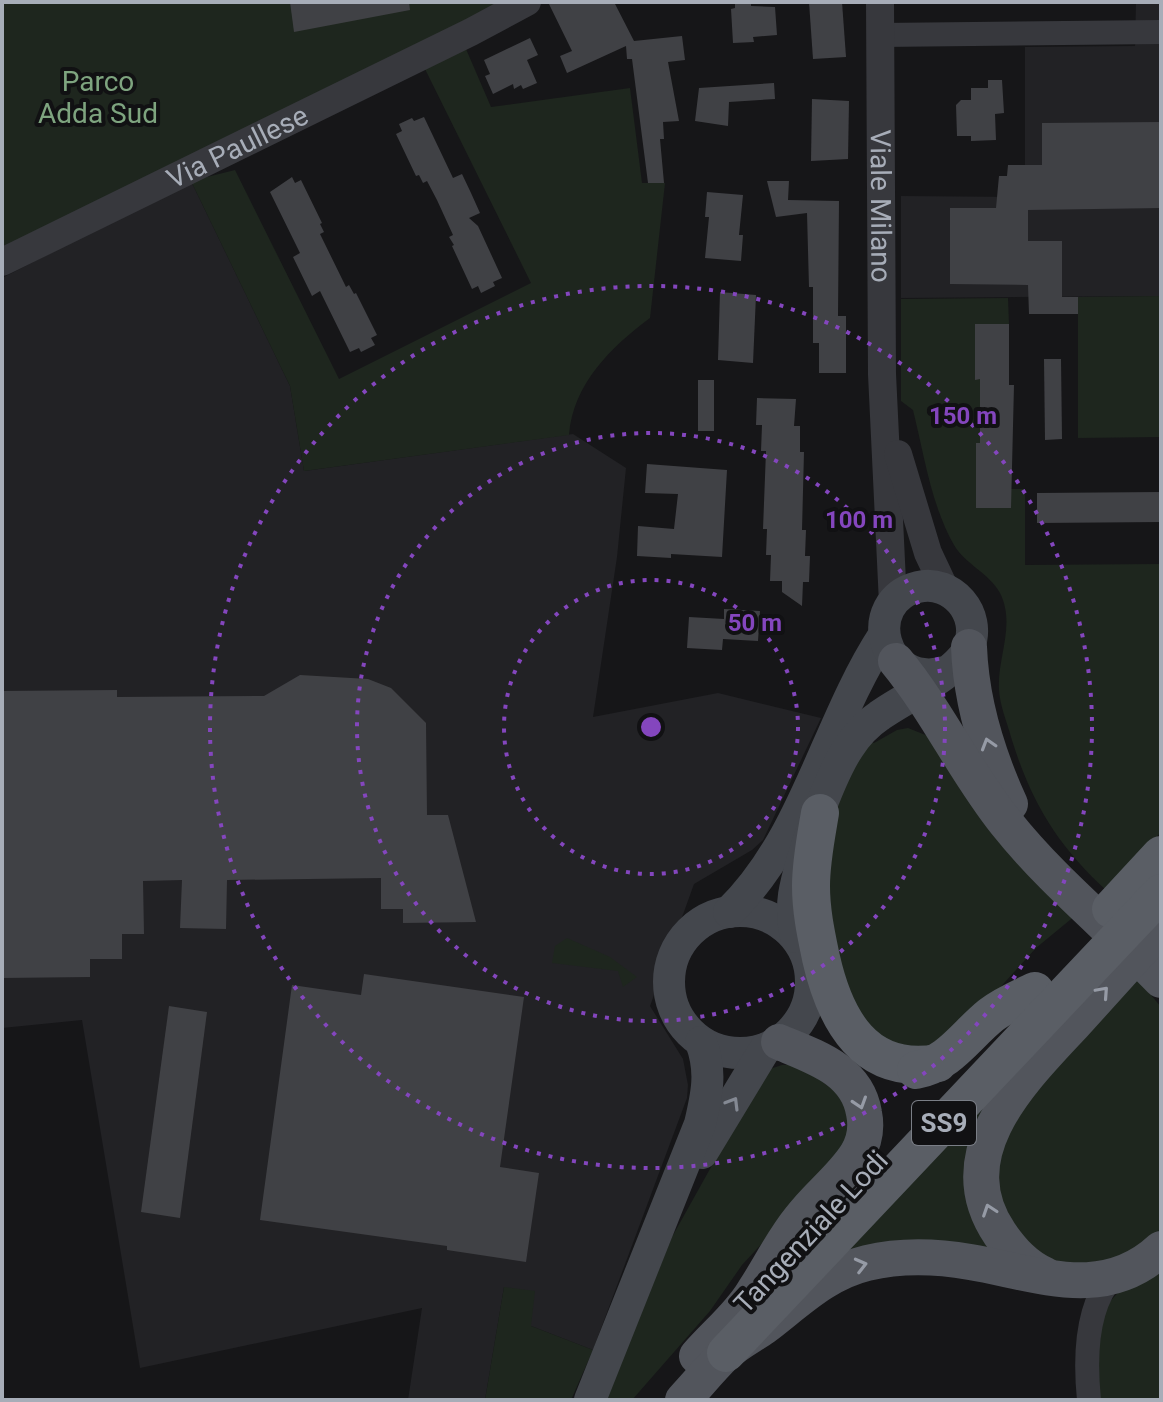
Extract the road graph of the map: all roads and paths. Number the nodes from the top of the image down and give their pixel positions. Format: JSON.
{"nodes":[{"id":1,"x":527,"y":2,"type":"edge"},
{"id":2,"x":880,"y":2,"type":"edge"},
{"id":3,"x":1161,"y":32,"type":"edge"},
{"id":4,"x":881,"y":35,"type":"junction"},
{"id":5,"x":2,"y":262,"type":"edge"},
{"id":6,"x":885,"y":411,"type":"junction"},
{"id":7,"x":945,"y":589,"type":"junction"},
{"id":8,"x":893,"y":603,"type":"junction"},
{"id":9,"x":890,"y":648,"type":"junction"},
{"id":10,"x":933,"y":687,"type":"junction"},
{"id":11,"x":820,"y":813,"type":"junction"},
{"id":12,"x":1161,"y":855,"type":"edge"},
{"id":13,"x":1053,"y":875,"type":"junction"},
{"id":14,"x":1161,"y":893,"type":"edge"},
{"id":15,"x":729,"y":912,"type":"junction"},
{"id":16,"x":1161,"y":928,"type":"edge"},
{"id":17,"x":796,"y":937,"type":"junction"},
{"id":18,"x":1155,"y":974,"type":"edge"},
{"id":19,"x":1035,"y":991,"type":"junction"},
{"id":20,"x":811,"y":994,"type":"junction"},
{"id":21,"x":701,"y":1042,"type":"junction"},
{"id":22,"x":772,"y":1046,"type":"junction"},
{"id":23,"x":938,"y":1063,"type":"junction"},
{"id":24,"x":663,"y":1217,"type":"junction"},
{"id":25,"x":1161,"y":1249,"type":"edge"},
{"id":26,"x":1114,"y":1275,"type":"junction"},
{"id":27,"x":1070,"y":1281,"type":"junction"},
{"id":28,"x":753,"y":1294,"type":"junction"},
{"id":29,"x":726,"y":1353,"type":"junction"},
{"id":30,"x":1087,"y":1354,"type":"junction"},
{"id":31,"x":590,"y":1400,"type":"edge"},
{"id":32,"x":658,"y":1400,"type":"edge"},
{"id":33,"x":683,"y":1400,"type":"edge"},
{"id":34,"x":1089,"y":1400,"type":"edge"}],
"edges":[{"from":1,"to":5,"type":"street","name":"Via Paullese"},
{"from":2,"to":4,"type":"street","name":"Viale Milano"},
{"from":3,"to":4,"type":"street"},
{"from":4,"to":6,"type":"street","name":"Viale Milano"},
{"from":6,"to":7,"type":"street"},
{"from":6,"to":8,"type":"street"},
{"from":7,"to":8,"type":"main road"},
{"from":7,"to":10,"type":"main road"},
{"from":8,"to":9,"type":"main road"},
{"from":9,"to":10,"type":"main road"},
{"from":9,"to":15,"type":"main road"},
{"from":10,"to":11,"type":"main road"},
{"from":10,"to":13,"type":"main road"},
{"from":13,"to":10,"type":"main road","one_way":true},
{"from":11,"to":17,"type":"main road"},
{"from":11,"to":23,"type":"highway"},
{"from":12,"to":19,"type":"highway","name":"Tangenziale Lodi","number":"SS9"},
{"from":13,"to":18,"type":"main road"},
{"from":14,"to":29,"type":"highway","number":"SS9"},
{"from":15,"to":17,"type":"main road"},
{"from":15,"to":21,"type":"main road"},
{"from":27,"to":16,"type":"main road","one_way":true},
{"from":17,"to":20,"type":"main road"},
{"from":19,"to":23,"type":"highway"},
{"from":19,"to":28,"type":"highway","name":"Tangenziale Lodi","number":"SS9"},
{"from":20,"to":22,"type":"main road"},
{"from":20,"to":23,"type":"highway"},
{"from":21,"to":22,"type":"main road"},
{"from":21,"to":24,"type":"main road"},
{"from":24,"to":22,"type":"main road","one_way":true},
{"from":22,"to":28,"type":"main road","one_way":true},
{"from":24,"to":31,"type":"main road"},
{"from":25,"to":26,"type":"main road"},
{"from":26,"to":27,"type":"main road"},
{"from":26,"to":30,"type":"street"},
{"from":29,"to":27,"type":"main road","one_way":true},
{"from":27,"to":30,"type":"street"},
{"from":28,"to":32,"type":"main road","name":"Tangenziale Lodi","number":"SS9"},
{"from":29,"to":33,"type":"main road","number":"SS9"},
{"from":30,"to":34,"type":"street"}]}
